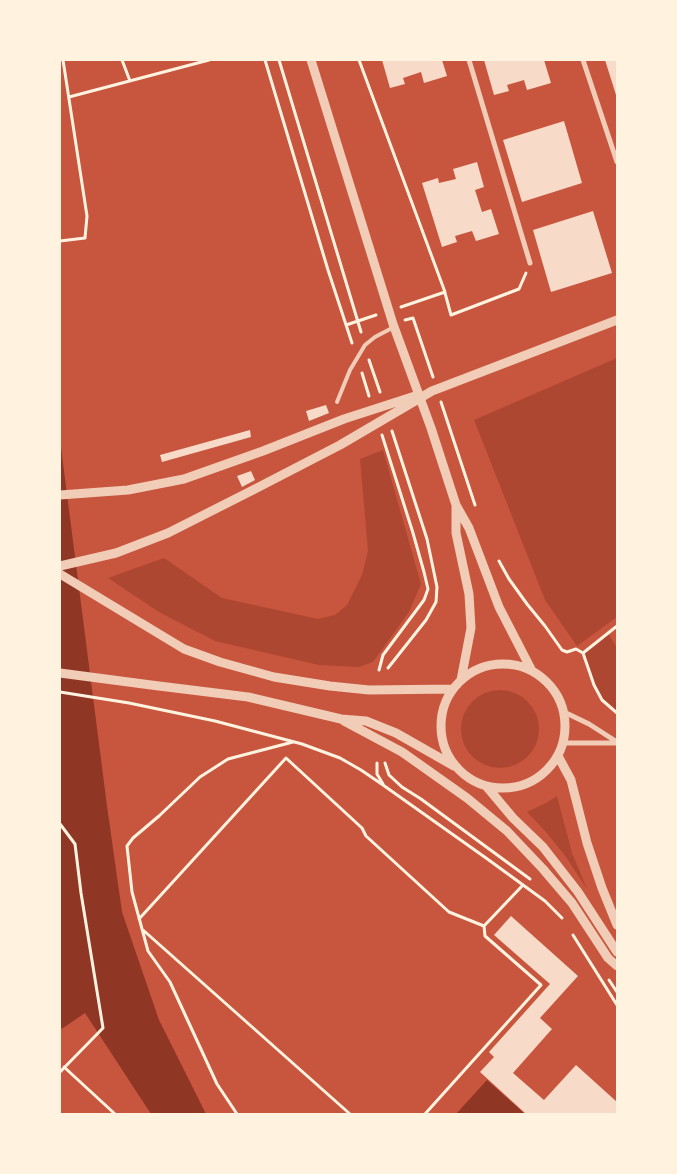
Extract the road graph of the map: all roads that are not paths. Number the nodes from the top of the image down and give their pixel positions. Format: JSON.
{"nodes":[{"id":1,"x":312,"y":60,"type":"edge"},
{"id":2,"x":469,"y":60,"type":"edge"},
{"id":3,"x":582,"y":60,"type":"edge"},
{"id":4,"x":617,"y":162,"type":"edge"},
{"id":5,"x":530,"y":263,"type":"road end"},
{"id":6,"x":617,"y":320,"type":"edge"},
{"id":7,"x":394,"y":328,"type":"junction"},
{"id":8,"x":436,"y":394,"type":"junction"},
{"id":9,"x":337,"y":402,"type":"dead end"},
{"id":10,"x":60,"y":495,"type":"edge"},
{"id":11,"x":456,"y":505,"type":"junction"},
{"id":12,"x":60,"y":566,"type":"edge"},
{"id":13,"x":60,"y":574,"type":"edge"},
{"id":14,"x":532,"y":670,"type":"junction"},
{"id":15,"x":60,"y":673,"type":"edge"},
{"id":16,"x":461,"y":680,"type":"junction"},
{"id":17,"x":453,"y":689,"type":"junction"},
{"id":18,"x":564,"y":712,"type":"junction"},
{"id":19,"x":341,"y":720,"type":"junction"},
{"id":20,"x":617,"y":742,"type":"edge"},
{"id":21,"x":564,"y":743,"type":"junction"},
{"id":22,"x":558,"y":756,"type":"junction"},
{"id":23,"x":454,"y":766,"type":"junction"},
{"id":24,"x":487,"y":787,"type":"junction"},
{"id":25,"x":617,"y":925,"type":"edge"},
{"id":26,"x":617,"y":952,"type":"edge"},
{"id":27,"x":617,"y":966,"type":"edge"}],
"edges":[{"from":1,"to":7,"type":"street"},
{"from":2,"to":5,"type":"street"},
{"from":3,"to":4,"type":"street"},
{"from":6,"to":8,"type":"street"},
{"from":7,"to":9,"type":"lane"},
{"from":7,"to":11,"type":"street"},
{"from":8,"to":10,"type":"street"},
{"from":8,"to":12,"type":"street"},
{"from":11,"to":14,"type":"street"},
{"from":11,"to":16,"type":"street"},
{"from":13,"to":17,"type":"street"},
{"from":14,"to":16,"type":"street"},
{"from":14,"to":18,"type":"street"},
{"from":15,"to":19,"type":"street"},
{"from":16,"to":17,"type":"street"},
{"from":17,"to":23,"type":"street"},
{"from":18,"to":20,"type":"street"},
{"from":18,"to":21,"type":"street"},
{"from":19,"to":23,"type":"street"},
{"from":19,"to":27,"type":"street"},
{"from":20,"to":21,"type":"street"},
{"from":21,"to":22,"type":"street"},
{"from":22,"to":24,"type":"street"},
{"from":22,"to":25,"type":"street"},
{"from":23,"to":24,"type":"street"},
{"from":24,"to":26,"type":"street"}]}
